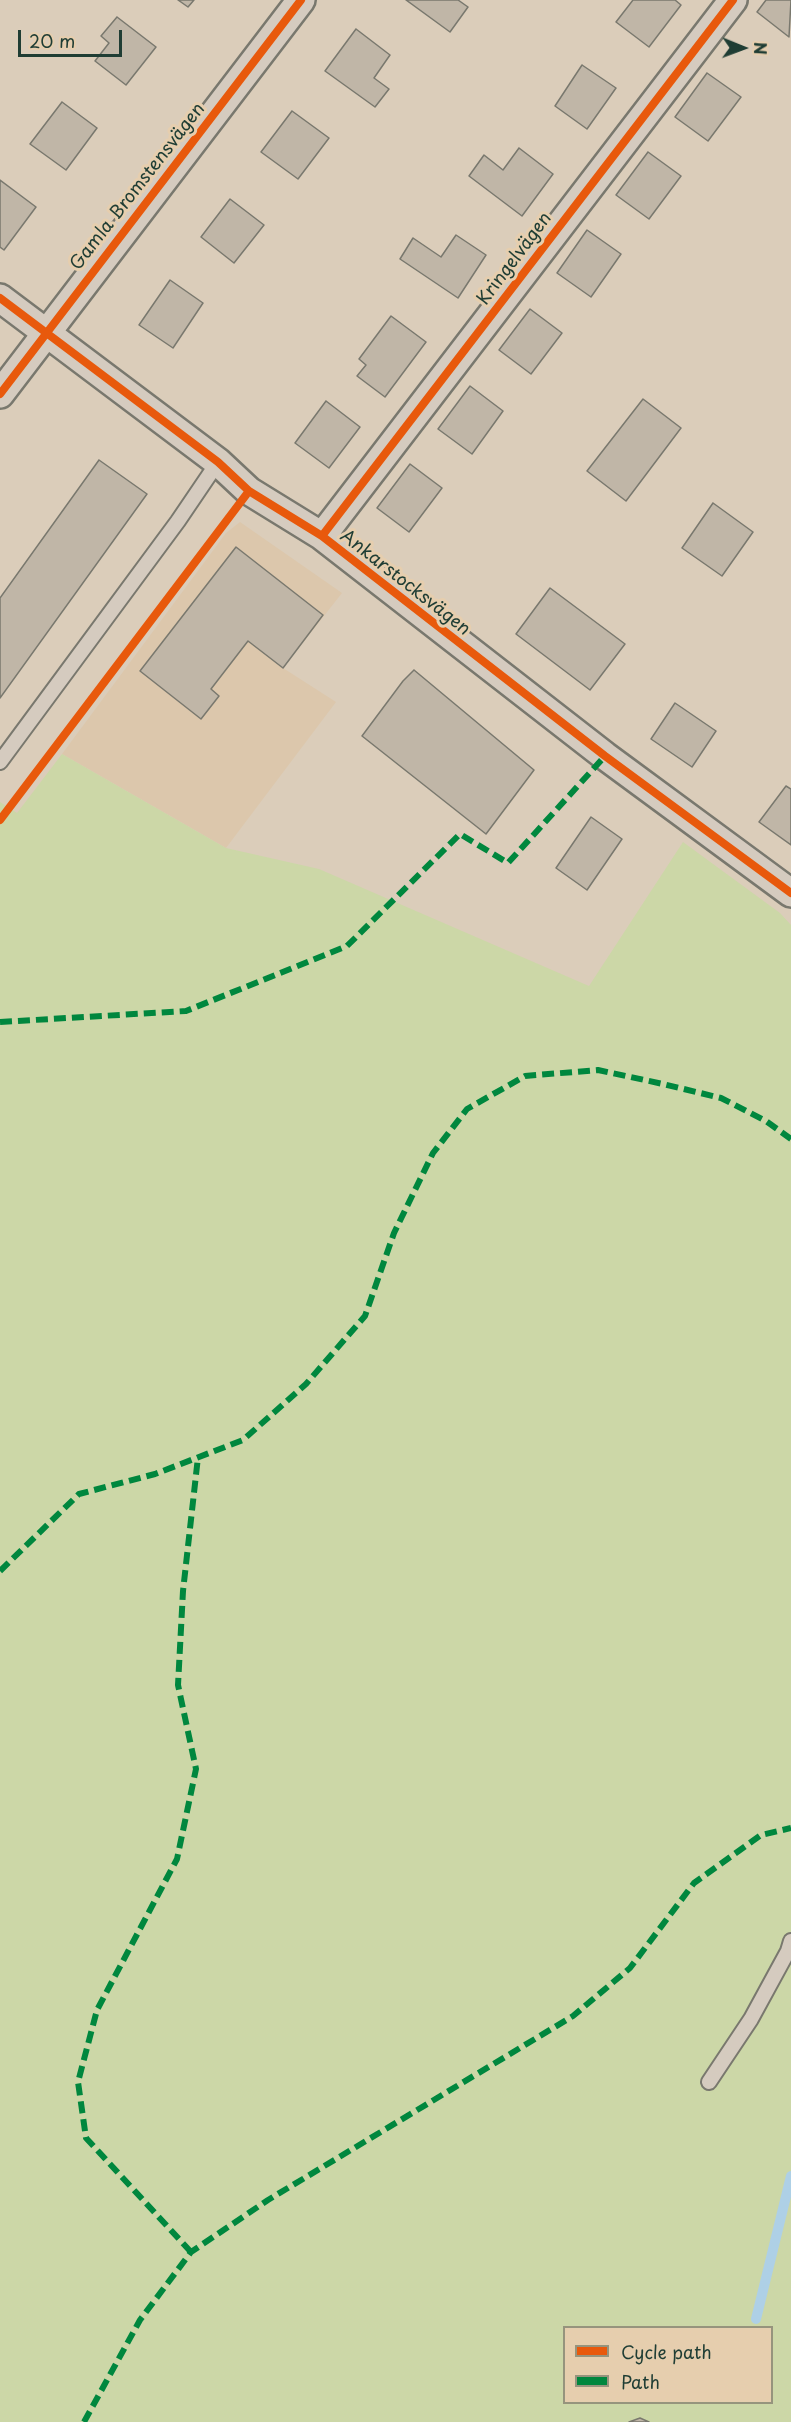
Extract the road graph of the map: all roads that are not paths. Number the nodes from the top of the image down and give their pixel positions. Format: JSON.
{"nodes":[{"id":1,"x":302,"y":0,"type":"edge"},
{"id":2,"x":733,"y":0,"type":"edge"},
{"id":3,"x":0,"y":298,"type":"edge"},
{"id":4,"x":46,"y":332,"type":"junction"},
{"id":5,"x":0,"y":394,"type":"edge"},
{"id":6,"x":218,"y":462,"type":"junction"},
{"id":7,"x":322,"y":536,"type":"junction"},
{"id":8,"x":0,"y":762,"type":"edge"},
{"id":9,"x":791,"y":893,"type":"edge"},
{"id":10,"x":791,"y":1941,"type":"edge"},
{"id":11,"x":710,"y":2082,"type":"dead end"}],
"edges":[{"from":1,"to":4,"type":"street","name":"Gamla Bromstensvägen"},
{"from":2,"to":7,"type":"street","name":"Kringelvägen"},
{"from":3,"to":4,"type":"street","name":"Ankarstocksvägen"},
{"from":4,"to":5,"type":"street","name":"Gamla Bromstensvägen"},
{"from":4,"to":6,"type":"street","name":"Ankarstocksvägen"},
{"from":6,"to":7,"type":"street","name":"Ankarstocksvägen"},
{"from":6,"to":8,"type":"lane"},
{"from":7,"to":9,"type":"street","name":"Ankarstocksvägen"},
{"from":10,"to":11,"type":"lane"}]}
